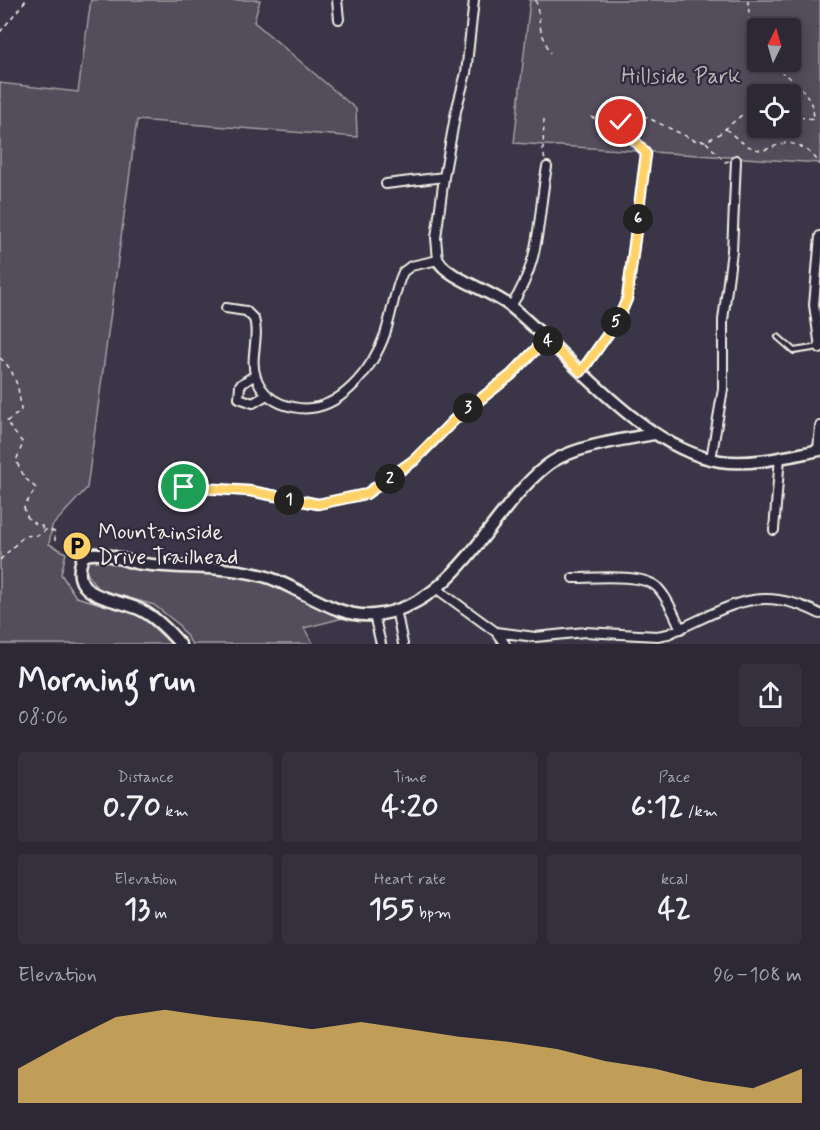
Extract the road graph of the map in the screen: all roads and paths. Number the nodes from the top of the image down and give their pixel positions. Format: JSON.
{"nodes":[{"id":1,"x":26,"y":0,"type":"edge"},
{"id":2,"x":337,"y":0,"type":"edge"},
{"id":3,"x":474,"y":0,"type":"edge"},
{"id":4,"x":538,"y":0,"type":"edge"},
{"id":5,"x":748,"y":0,"type":"edge"},
{"id":6,"x":749,"y":18,"type":"edge"},
{"id":7,"x":339,"y":19,"type":"dead end"},
{"id":8,"x":0,"y":32,"type":"edge"},
{"id":9,"x":550,"y":53,"type":"dead end"},
{"id":10,"x":779,"y":72,"type":"edge"},
{"id":11,"x":798,"y":84,"type":"edge"},
{"id":12,"x":801,"y":86,"type":"edge"},
{"id":13,"x":747,"y":114,"type":"edge"},
{"id":14,"x":591,"y":117,"type":"dead end"},
{"id":15,"x":801,"y":117,"type":"edge"},
{"id":16,"x":544,"y":119,"type":"dead end"},
{"id":17,"x":621,"y":122,"type":"junction"},
{"id":18,"x":726,"y":129,"type":"junction"},
{"id":19,"x":706,"y":141,"type":"junction"},
{"id":20,"x":646,"y":154,"type":"joint"},
{"id":21,"x":736,"y":160,"type":"joint"},
{"id":22,"x":820,"y":165,"type":"edge"},
{"id":23,"x":547,"y":167,"type":"joint"},
{"id":24,"x":444,"y":177,"type":"junction"},
{"id":25,"x":386,"y":183,"type":"dead end"},
{"id":26,"x":820,"y":236,"type":"edge"},
{"id":27,"x":438,"y":260,"type":"junction"},
{"id":28,"x":511,"y":306,"type":"junction"},
{"id":29,"x":226,"y":308,"type":"dead end"},
{"id":30,"x":778,"y":337,"type":"dead end"},
{"id":31,"x":546,"y":339,"type":"junction"},
{"id":32,"x":820,"y":348,"type":"edge"},
{"id":33,"x":0,"y":358,"type":"edge"},
{"id":34,"x":581,"y":372,"type":"junction"},
{"id":35,"x":255,"y":375,"type":"junction"},
{"id":36,"x":267,"y":395,"type":"junction"},
{"id":37,"x":820,"y":426,"type":"edge"},
{"id":38,"x":654,"y":434,"type":"junction"},
{"id":39,"x":819,"y":450,"type":"edge"},
{"id":40,"x":780,"y":457,"type":"junction"},
{"id":41,"x":711,"y":459,"type":"junction"},
{"id":42,"x":184,"y":487,"type":"dead end"},
{"id":43,"x":774,"y":530,"type":"dead end"},
{"id":44,"x":43,"y":532,"type":"junction"},
{"id":45,"x":55,"y":541,"type":"dead end"},
{"id":46,"x":0,"y":560,"type":"edge"},
{"id":47,"x":573,"y":578,"type":"dead end"},
{"id":48,"x":437,"y":589,"type":"junction"},
{"id":49,"x":396,"y":609,"type":"junction"},
{"id":50,"x":820,"y":614,"type":"edge"},
{"id":51,"x":374,"y":615,"type":"junction"},
{"id":52,"x":681,"y":629,"type":"junction"},
{"id":53,"x":496,"y":632,"type":"junction"},
{"id":54,"x":638,"y":640,"type":"edge"},
{"id":55,"x":180,"y":644,"type":"edge"},
{"id":56,"x":381,"y":644,"type":"edge"},
{"id":57,"x":403,"y":644,"type":"edge"},
{"id":58,"x":505,"y":644,"type":"edge"}],
"edges":[{"from":1,"to":8,"type":"path"},
{"from":2,"to":7,"type":"street"},
{"from":3,"to":24,"type":"street"},
{"from":4,"to":9,"type":"path"},
{"from":5,"to":6,"type":"path"},
{"from":10,"to":11,"type":"path"},
{"from":12,"to":15,"type":"path"},
{"from":13,"to":18,"type":"path"},
{"from":14,"to":17,"type":"path"},
{"from":16,"to":23,"type":"path"},
{"from":17,"to":19,"type":"path"},
{"from":17,"to":20,"type":"path"},
{"from":18,"to":19,"type":"path"},
{"from":18,"to":22,"type":"path"},
{"from":19,"to":21,"type":"path"},
{"from":20,"to":34,"type":"street"},
{"from":21,"to":41,"type":"street"},
{"from":23,"to":28,"type":"street"},
{"from":24,"to":25,"type":"street"},
{"from":24,"to":27,"type":"street"},
{"from":26,"to":32,"type":"street"},
{"from":27,"to":28,"type":"street"},
{"from":27,"to":36,"type":"street"},
{"from":28,"to":31,"type":"street"},
{"from":29,"to":35,"type":"street"},
{"from":30,"to":32,"type":"lane"},
{"from":31,"to":34,"type":"street"},
{"from":31,"to":42,"type":"street"},
{"from":33,"to":44,"type":"path"},
{"from":34,"to":38,"type":"street"},
{"from":35,"to":36,"type":"street"},
{"from":35,"to":36,"type":"street"},
{"from":37,"to":39,"type":"street"},
{"from":38,"to":41,"type":"street"},
{"from":38,"to":48,"type":"street"},
{"from":39,"to":40,"type":"street"},
{"from":40,"to":41,"type":"street"},
{"from":40,"to":43,"type":"street"},
{"from":44,"to":45,"type":"path"},
{"from":44,"to":46,"type":"path"},
{"from":47,"to":52,"type":"street"},
{"from":48,"to":49,"type":"street"},
{"from":48,"to":53,"type":"street"},
{"from":49,"to":51,"type":"street"},
{"from":49,"to":57,"type":"street"},
{"from":50,"to":52,"type":"street"},
{"from":51,"to":55,"type":"street"},
{"from":51,"to":56,"type":"street"},
{"from":52,"to":54,"type":"street"},
{"from":53,"to":54,"type":"street"},
{"from":53,"to":58,"type":"street"}]}
